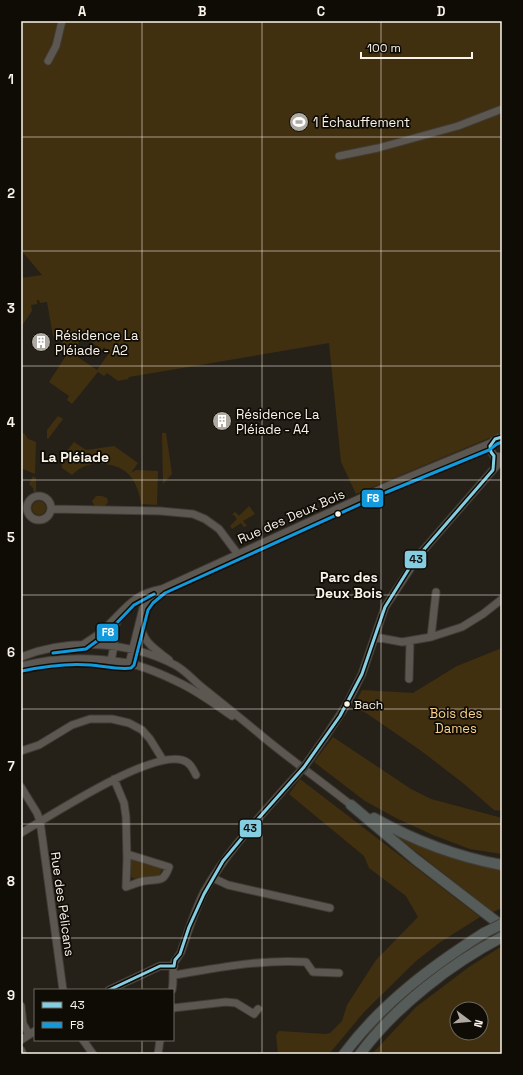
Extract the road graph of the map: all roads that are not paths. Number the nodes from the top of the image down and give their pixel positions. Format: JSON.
{"nodes":[{"id":1,"x":62,"y":21,"type":"edge"},
{"id":2,"x":48,"y":61,"type":"dead end"},
{"id":3,"x":502,"y":109,"type":"edge"},
{"id":4,"x":339,"y":156,"type":"dead end"},
{"id":5,"x":502,"y":438,"type":"edge"},
{"id":6,"x":491,"y":443,"type":"junction"},
{"id":7,"x":476,"y":450,"type":"junction"},
{"id":8,"x":492,"y":454,"type":"junction"},
{"id":9,"x":502,"y":457,"type":"edge"},
{"id":10,"x":493,"y":470,"type":"junction"},
{"id":11,"x":24,"y":505,"type":"edge"},
{"id":12,"x":51,"y":509,"type":"junction"},
{"id":13,"x":237,"y":553,"type":"junction"},
{"id":14,"x":162,"y":588,"type":"junction"},
{"id":15,"x":436,"y":592,"type":"dead end"},
{"id":16,"x":502,"y":599,"type":"edge"},
{"id":17,"x":120,"y":612,"type":"junction"},
{"id":18,"x":139,"y":620,"type":"junction"},
{"id":19,"x":375,"y":636,"type":"junction"},
{"id":20,"x":431,"y":638,"type":"junction"},
{"id":21,"x":410,"y":642,"type":"junction"},
{"id":22,"x":83,"y":645,"type":"junction"},
{"id":23,"x":114,"y":646,"type":"junction"},
{"id":24,"x":132,"y":650,"type":"junction"},
{"id":25,"x":21,"y":657,"type":"edge"},
{"id":26,"x":112,"y":661,"type":"junction"},
{"id":27,"x":129,"y":664,"type":"junction"},
{"id":28,"x":176,"y":665,"type":"junction"},
{"id":29,"x":21,"y":666,"type":"edge"},
{"id":30,"x":409,"y":679,"type":"dead end"},
{"id":31,"x":263,"y":737,"type":"junction"},
{"id":32,"x":21,"y":751,"type":"edge"},
{"id":33,"x":163,"y":760,"type":"junction"},
{"id":34,"x":196,"y":775,"type":"dead end"},
{"id":35,"x":114,"y":779,"type":"junction"},
{"id":36,"x":21,"y":787,"type":"edge"},
{"id":37,"x":351,"y":805,"type":"junction"},
{"id":38,"x":40,"y":822,"type":"junction"},
{"id":39,"x":21,"y":833,"type":"edge"},
{"id":40,"x":127,"y":854,"type":"junction"},
{"id":41,"x":502,"y":865,"type":"edge"},
{"id":42,"x":213,"y":878,"type":"junction"},
{"id":43,"x":330,"y":908,"type":"dead end"},
{"id":44,"x":502,"y":925,"type":"edge"},
{"id":45,"x":502,"y":937,"type":"edge"},
{"id":46,"x":174,"y":966,"type":"junction"},
{"id":47,"x":339,"y":974,"type":"dead end"},
{"id":48,"x":174,"y":975,"type":"junction"},
{"id":49,"x":63,"y":989,"type":"edge"},
{"id":50,"x":111,"y":989,"type":"edge"},
{"id":51,"x":172,"y":989,"type":"edge"},
{"id":52,"x":21,"y":1006,"type":"edge"},
{"id":53,"x":174,"y":1008,"type":"edge"},
{"id":54,"x":258,"y":1008,"type":"dead end"},
{"id":55,"x":32,"y":1033,"type":"edge"},
{"id":56,"x":21,"y":1040,"type":"edge"},
{"id":57,"x":84,"y":1041,"type":"edge"},
{"id":58,"x":160,"y":1041,"type":"edge"},
{"id":59,"x":21,"y":1050,"type":"edge"},
{"id":60,"x":23,"y":1054,"type":"edge"},
{"id":61,"x":93,"y":1054,"type":"edge"},
{"id":62,"x":158,"y":1054,"type":"edge"},
{"id":63,"x":344,"y":1054,"type":"edge"},
{"id":64,"x":360,"y":1054,"type":"edge"}],
"edges":[{"from":1,"to":2,"type":"street"},
{"from":3,"to":4,"type":"street"},
{"from":5,"to":6,"type":"street","name":"Rue des Deux Bois"},
{"from":6,"to":7,"type":"street","name":"Rue des Deux Bois"},
{"from":6,"to":8,"type":"street"},
{"from":7,"to":8,"type":"street","name":"Rue des Deux Bois"},
{"from":7,"to":13,"type":"street","name":"Rue des Deux Bois"},
{"from":8,"to":9,"type":"street","name":"Rue des Deux Bois"},
{"from":8,"to":10,"type":"street"},
{"from":9,"to":10,"type":"street"},
{"from":10,"to":19,"type":"street"},
{"from":11,"to":12,"type":"street"},
{"from":11,"to":12,"type":"street"},
{"from":12,"to":13,"type":"street"},
{"from":13,"to":14,"type":"street","name":"Rue des Deux Bois"},
{"from":14,"to":17,"type":"street","name":"Rue des Deux Bois"},
{"from":14,"to":18,"type":"street","name":"Rue des Deux Bois"},
{"from":15,"to":20,"type":"street"},
{"from":16,"to":20,"type":"street"},
{"from":17,"to":22,"type":"street","name":"Rue des Deux Bois"},
{"from":17,"to":23,"type":"street"},
{"from":18,"to":24,"type":"street","name":"Rue des Deux Bois"},
{"from":18,"to":28,"type":"street"},
{"from":19,"to":21,"type":"street"},
{"from":19,"to":42,"type":"street","bridge":true},
{"from":20,"to":21,"type":"street"},
{"from":21,"to":30,"type":"street"},
{"from":22,"to":23,"type":"street"},
{"from":22,"to":25,"type":"street"},
{"from":23,"to":24,"type":"street"},
{"from":23,"to":26,"type":"street"},
{"from":24,"to":27,"type":"street","name":"Rue des Deux Bois"},
{"from":24,"to":28,"type":"street"},
{"from":26,"to":27,"type":"street"},
{"from":26,"to":29,"type":"street"},
{"from":27,"to":31,"type":"street"},
{"from":28,"to":31,"type":"street"},
{"from":31,"to":37,"type":"street"},
{"from":32,"to":33,"type":"street"},
{"from":33,"to":34,"type":"street"},
{"from":33,"to":35,"type":"street"},
{"from":35,"to":38,"type":"street"},
{"from":35,"to":40,"type":"street"},
{"from":36,"to":38,"type":"street","name":"Rue des Pélicans"},
{"from":37,"to":41,"type":"highway"},
{"from":37,"to":44,"type":"highway"},
{"from":38,"to":39,"type":"street"},
{"from":38,"to":49,"type":"street","name":"Rue des Pélicans"},
{"from":40,"to":40,"type":"street"},
{"from":42,"to":43,"type":"street"},
{"from":42,"to":46,"type":"street"},
{"from":44,"to":63,"type":"highway","bridge":true},
{"from":45,"to":64,"type":"highway"},
{"from":46,"to":48,"type":"street"},
{"from":46,"to":50,"type":"street"},
{"from":47,"to":48,"type":"street"},
{"from":48,"to":51,"type":"street"},
{"from":52,"to":55,"type":"street"},
{"from":53,"to":54,"type":"street"},
{"from":55,"to":56,"type":"street"},
{"from":57,"to":61,"type":"street"},
{"from":58,"to":62,"type":"street"},
{"from":59,"to":60,"type":"street"}]}
